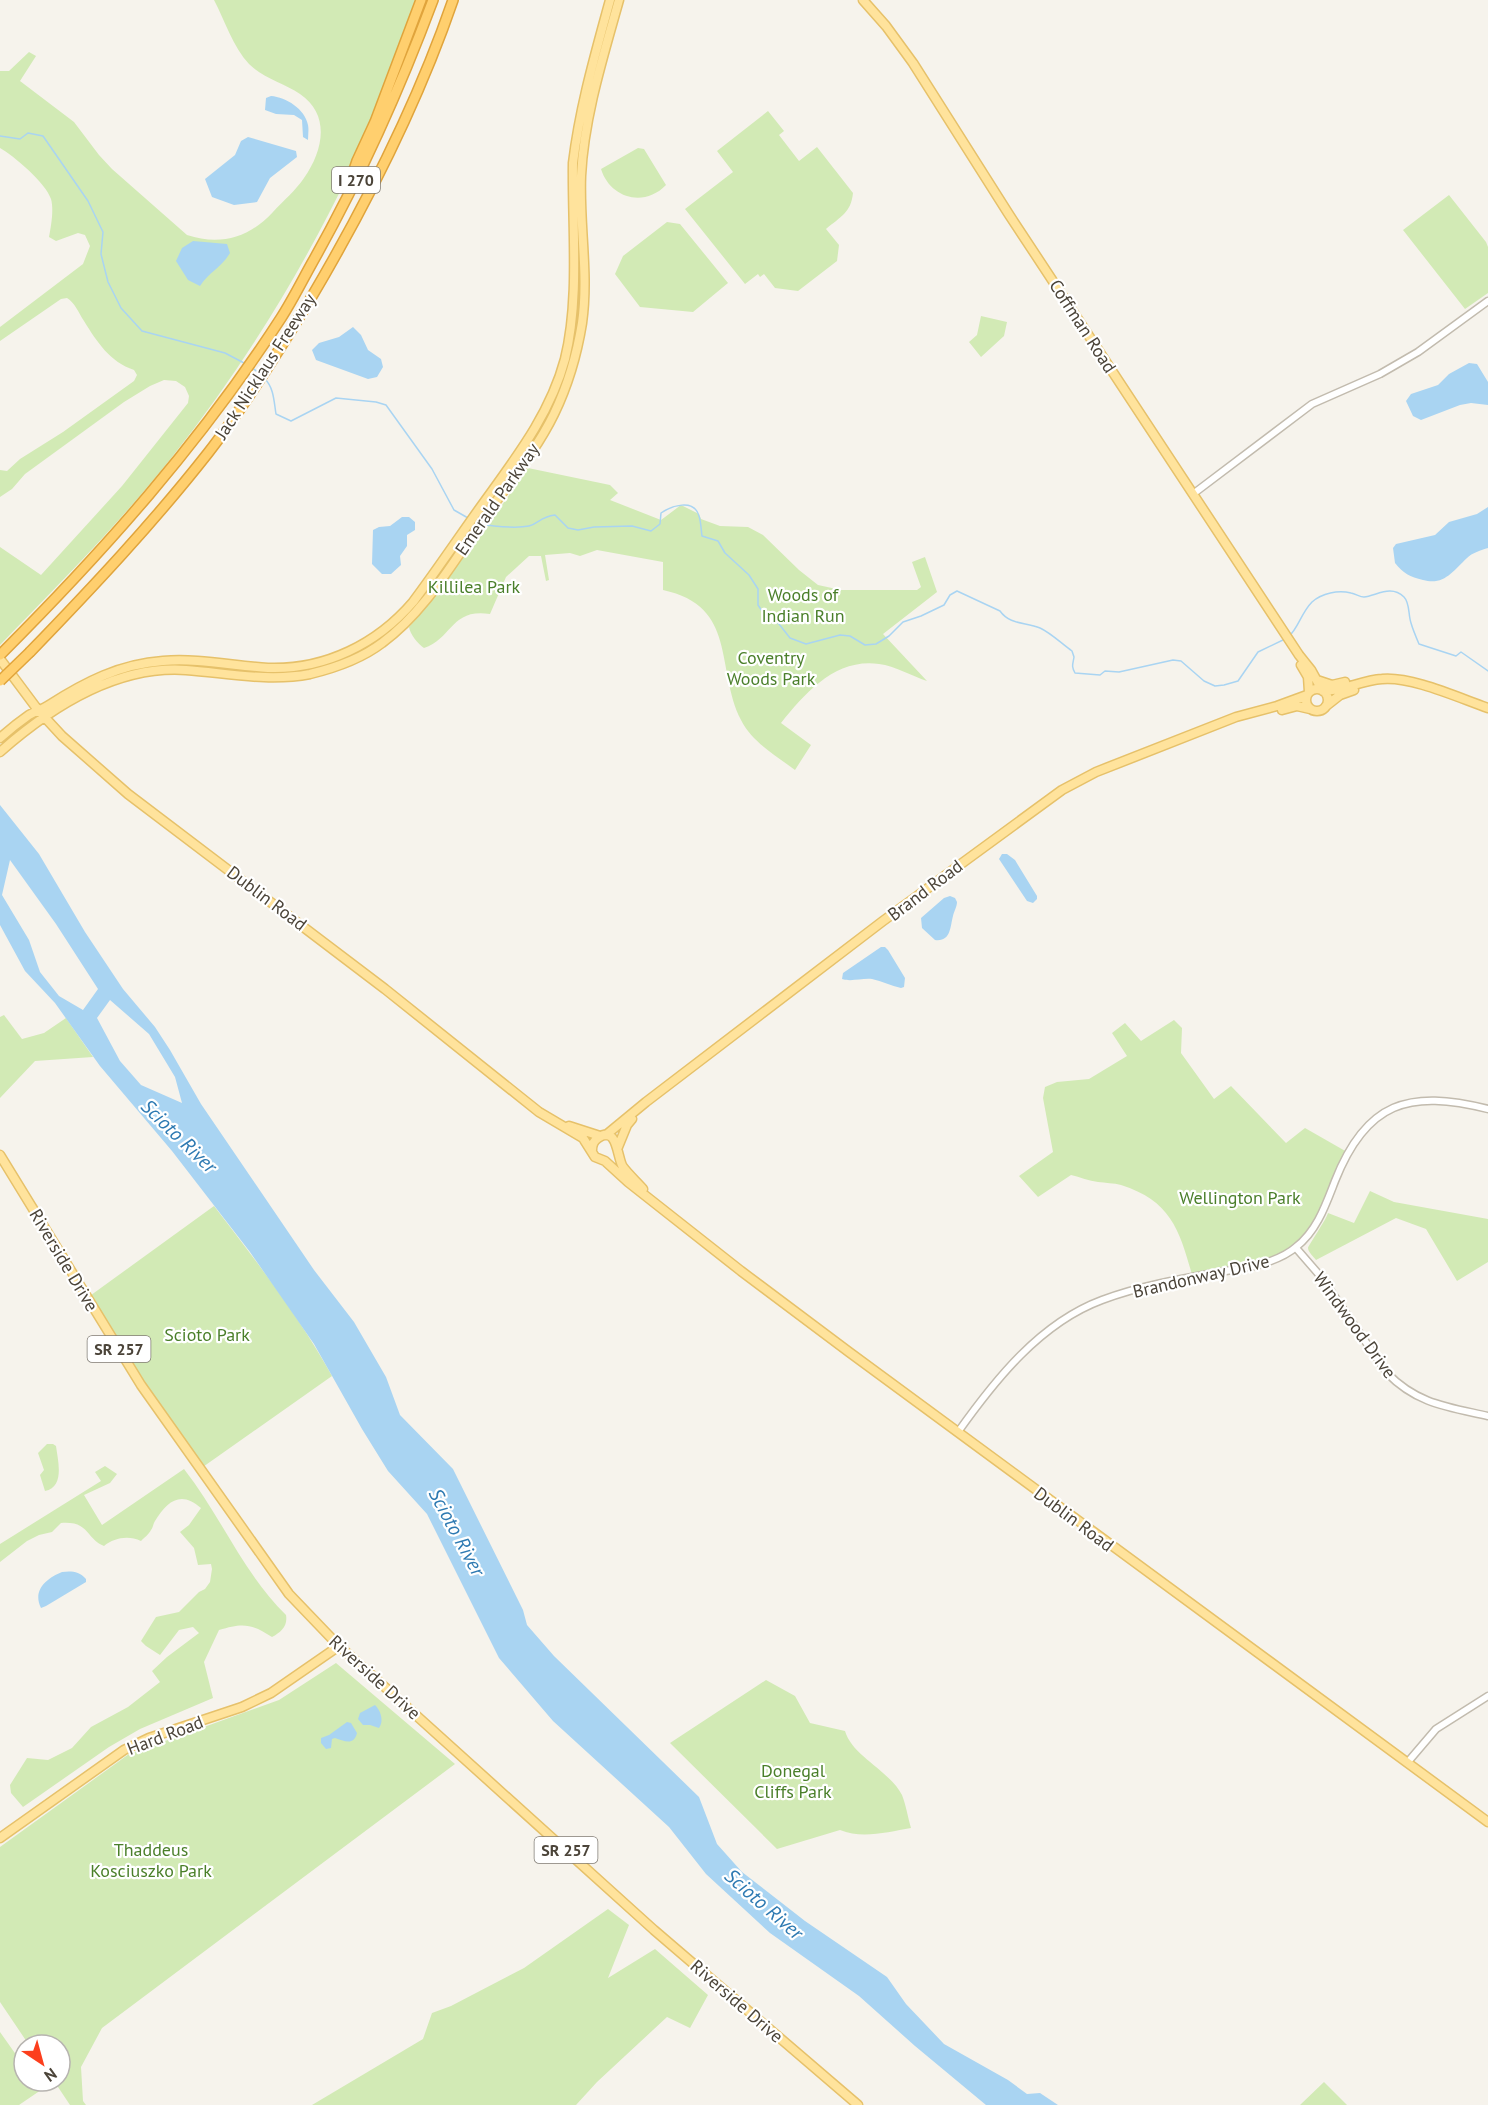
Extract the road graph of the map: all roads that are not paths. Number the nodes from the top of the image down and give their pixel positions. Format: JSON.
{"nodes":[{"id":1,"x":421,"y":0,"type":"edge"},
{"id":2,"x":433,"y":0,"type":"edge"},
{"id":3,"x":454,"y":0,"type":"edge"},
{"id":4,"x":610,"y":0,"type":"edge"},
{"id":5,"x":619,"y":0,"type":"edge"},
{"id":6,"x":863,"y":0,"type":"edge"},
{"id":7,"x":339,"y":213,"type":"junction"},
{"id":8,"x":1488,"y":301,"type":"edge"},
{"id":9,"x":1192,"y":494,"type":"junction"},
{"id":10,"x":485,"y":508,"type":"junction"},
{"id":11,"x":466,"y":535,"type":"junction"},
{"id":12,"x":1297,"y":652,"type":"junction"},
{"id":13,"x":0,"y":657,"type":"edge"},
{"id":14,"x":1317,"y":680,"type":"junction"},
{"id":15,"x":0,"y":681,"type":"edge"},
{"id":16,"x":1366,"y":681,"type":"junction"},
{"id":17,"x":1419,"y":685,"type":"junction"},
{"id":18,"x":1323,"y":690,"type":"junction"},
{"id":19,"x":1308,"y":693,"type":"junction"},
{"id":20,"x":1326,"y":706,"type":"junction"},
{"id":21,"x":1488,"y":708,"type":"edge"},
{"id":22,"x":1310,"y":709,"type":"junction"},
{"id":23,"x":38,"y":711,"type":"junction"},
{"id":24,"x":45,"y":718,"type":"junction"},
{"id":25,"x":1228,"y":720,"type":"junction"},
{"id":26,"x":0,"y":738,"type":"edge"},
{"id":27,"x":0,"y":752,"type":"edge"},
{"id":28,"x":646,"y":1102,"type":"junction"},
{"id":29,"x":1488,"y":1109,"type":"edge"},
{"id":30,"x":552,"y":1120,"type":"junction"},
{"id":31,"x":603,"y":1136,"type":"junction"},
{"id":32,"x":592,"y":1150,"type":"junction"},
{"id":33,"x":617,"y":1150,"type":"junction"},
{"id":34,"x":0,"y":1155,"type":"edge"},
{"id":35,"x":604,"y":1161,"type":"junction"},
{"id":36,"x":664,"y":1211,"type":"junction"},
{"id":37,"x":1296,"y":1248,"type":"junction"},
{"id":38,"x":1488,"y":1416,"type":"edge"},
{"id":39,"x":958,"y":1432,"type":"junction"},
{"id":40,"x":339,"y":1646,"type":"junction"},
{"id":41,"x":1488,"y":1696,"type":"edge"},
{"id":42,"x":1407,"y":1763,"type":"junction"},
{"id":43,"x":1488,"y":1822,"type":"edge"},
{"id":44,"x":0,"y":1838,"type":"edge"},
{"id":45,"x":858,"y":2105,"type":"edge"}],
"edges":[{"from":1,"to":7,"type":"highway"},
{"from":2,"to":7,"type":"highway","name":"Jack Nicklaus Freeway","number":"I 270"},
{"from":3,"to":15,"type":"highway","name":"Jack Nicklaus Freeway","number":"I 270","bridge":true},
{"from":4,"to":10,"type":"main road","name":"Emerald Parkway"},
{"from":5,"to":10,"type":"main road","name":"Emerald Parkway"},
{"from":6,"to":9,"type":"main road","name":"Coffman Road"},
{"from":7,"to":13,"type":"highway","name":"Jack Nicklaus Freeway","number":"I 270"},
{"from":8,"to":9,"type":"street"},
{"from":9,"to":12,"type":"main road","name":"Coffman Road"},
{"from":10,"to":11,"type":"main road","name":"Emerald Parkway"},
{"from":11,"to":23,"type":"main road","name":"Emerald Parkway"},
{"from":11,"to":24,"type":"main road","name":"Emerald Parkway"},
{"from":12,"to":14,"type":"main road","name":"Coffman Road"},
{"from":12,"to":19,"type":"main road","name":"Coffman Road"},
{"from":13,"to":23,"type":"main road","name":"Dublin Road"},
{"from":14,"to":16,"type":"main road"},
{"from":14,"to":18,"type":"main road","name":"Coffman Road"},
{"from":16,"to":17,"type":"main road"},
{"from":16,"to":18,"type":"main road"},
{"from":17,"to":20,"type":"main road"},
{"from":17,"to":21,"type":"main road"},
{"from":18,"to":19,"type":"main road"},
{"from":18,"to":20,"type":"main road"},
{"from":19,"to":22,"type":"main road"},
{"from":19,"to":25,"type":"main road","name":"Brand Road"},
{"from":20,"to":22,"type":"main road"},
{"from":22,"to":25,"type":"main road","name":"Brand Road"},
{"from":23,"to":24,"type":"main road","name":"Dublin Road"},
{"from":23,"to":26,"type":"main road","name":"Emerald Parkway"},
{"from":24,"to":27,"type":"main road","name":"Emerald Parkway"},
{"from":24,"to":30,"type":"main road","name":"Dublin Road"},
{"from":25,"to":28,"type":"main road","name":"Brand Road"},
{"from":28,"to":31,"type":"main road","name":"Brand Road"},
{"from":28,"to":33,"type":"main road","name":"Brand Road"},
{"from":29,"to":37,"type":"street","name":"Brandonway Drive"},
{"from":30,"to":31,"type":"main road","name":"Dublin Road"},
{"from":30,"to":32,"type":"main road","name":"Dublin Road"},
{"from":31,"to":32,"type":"main road"},
{"from":31,"to":33,"type":"main road"},
{"from":32,"to":35,"type":"main road"},
{"from":33,"to":35,"type":"main road"},
{"from":33,"to":36,"type":"main road","name":"Dublin Road"},
{"from":34,"to":40,"type":"main road","name":"Riverside Drive","number":"SR 257"},
{"from":35,"to":36,"type":"main road","name":"Dublin Road"},
{"from":36,"to":39,"type":"main road","name":"Dublin Road"},
{"from":37,"to":38,"type":"street","name":"Windwood Drive"},
{"from":37,"to":39,"type":"street","name":"Brandonway Drive"},
{"from":39,"to":42,"type":"main road","name":"Dublin Road"},
{"from":40,"to":44,"type":"main road","name":"Hard Road"},
{"from":40,"to":45,"type":"main road","name":"Riverside Drive","number":"SR 257"},
{"from":41,"to":42,"type":"street"},
{"from":42,"to":43,"type":"main road","name":"Dublin Road"}]}
